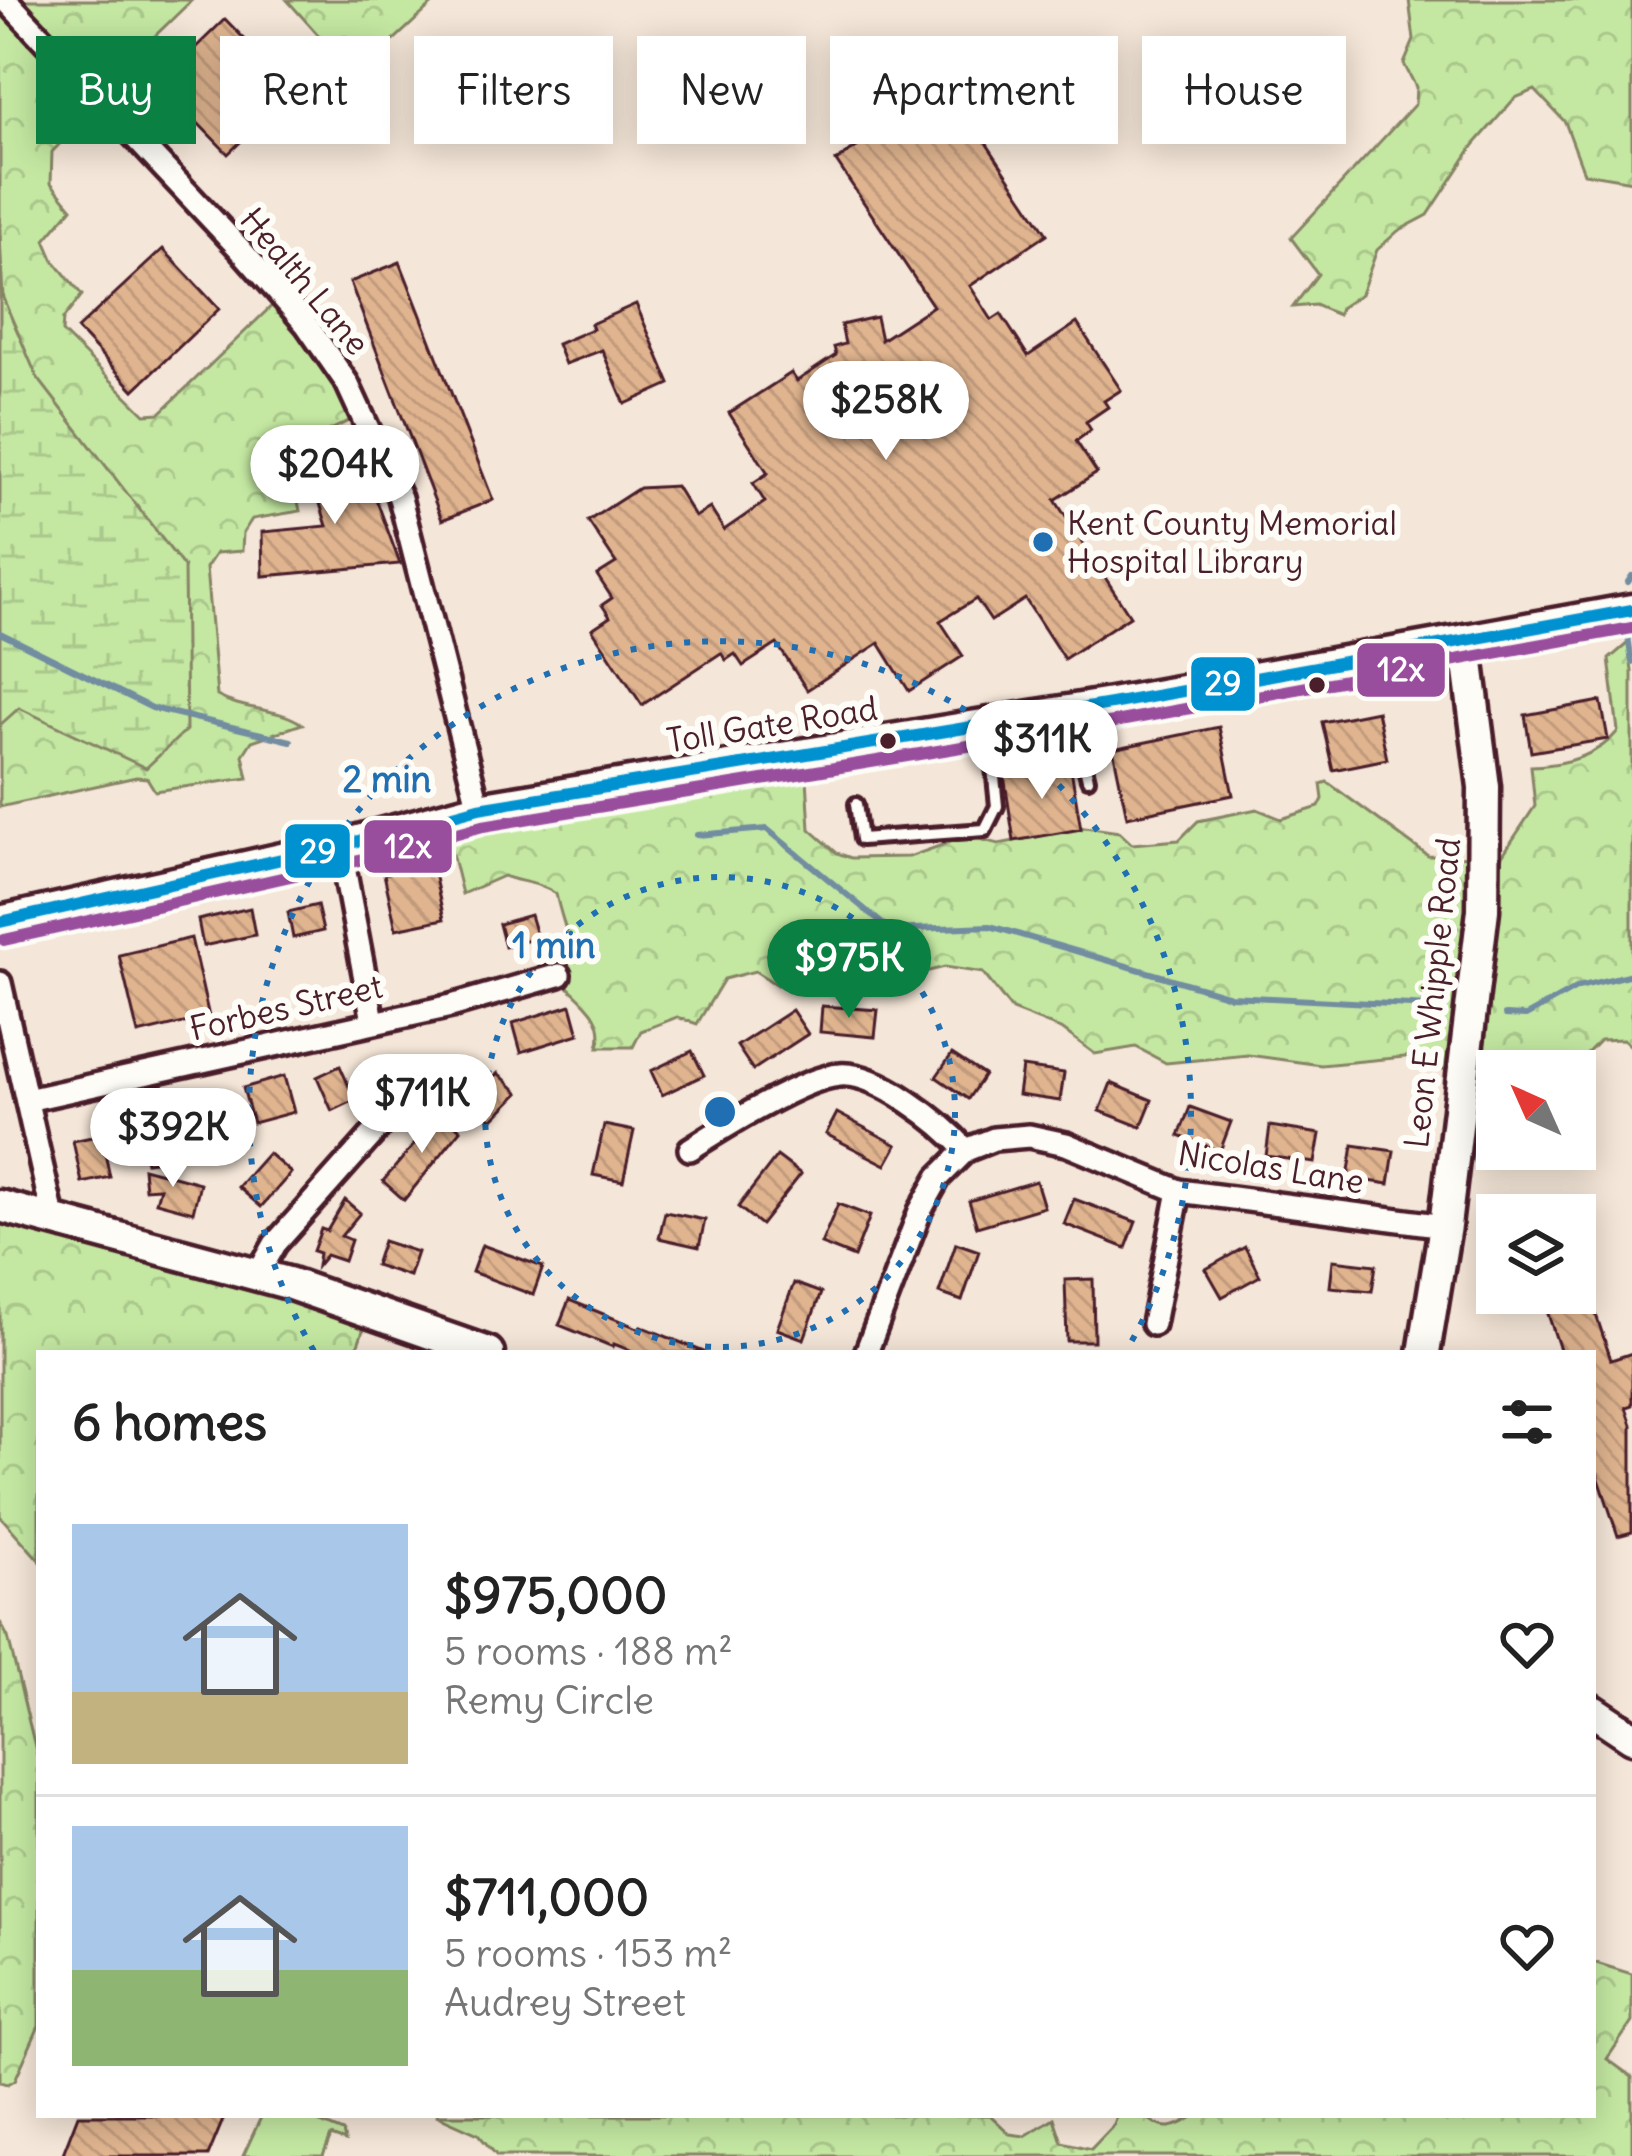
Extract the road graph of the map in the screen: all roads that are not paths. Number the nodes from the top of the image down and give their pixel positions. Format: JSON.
{"nodes":[{"id":1,"x":6,"y":0,"type":"edge"},
{"id":2,"x":1632,"y":610,"type":"edge"},
{"id":3,"x":1465,"y":640,"type":"junction"},
{"id":4,"x":1075,"y":723,"type":"junction"},
{"id":5,"x":998,"y":735,"type":"junction"},
{"id":6,"x":1088,"y":778,"type":"dead end"},
{"id":7,"x":856,"y":804,"type":"dead end"},
{"id":8,"x":478,"y":808,"type":"junction"},
{"id":9,"x":340,"y":846,"type":"junction"},
{"id":10,"x":0,"y":922,"type":"edge"},
{"id":11,"x":559,"y":975,"type":"dead end"},
{"id":12,"x":0,"y":983,"type":"edge"},
{"id":13,"x":374,"y":1021,"type":"junction"},
{"id":14,"x":27,"y":1100,"type":"junction"},
{"id":15,"x":380,"y":1126,"type":"dead end"},
{"id":16,"x":691,"y":1149,"type":"dead end"},
{"id":17,"x":966,"y":1150,"type":"junction"},
{"id":18,"x":1179,"y":1191,"type":"junction"},
{"id":19,"x":0,"y":1206,"type":"edge"},
{"id":20,"x":54,"y":1220,"type":"junction"},
{"id":21,"x":1445,"y":1226,"type":"junction"},
{"id":22,"x":258,"y":1274,"type":"junction"},
{"id":23,"x":1153,"y":1324,"type":"dead end"},
{"id":24,"x":479,"y":1350,"type":"edge"},
{"id":25,"x":867,"y":1350,"type":"edge"},
{"id":26,"x":1424,"y":1350,"type":"edge"},
{"id":27,"x":1596,"y":1713,"type":"edge"},
{"id":28,"x":1632,"y":1737,"type":"edge"}],
"edges":[{"from":1,"to":8,"type":"street","name":"Health Lane"},
{"from":2,"to":3,"type":"main road","name":"Toll Gate Road"},
{"from":3,"to":4,"type":"main road","name":"Toll Gate Road"},
{"from":3,"to":21,"type":"main road","name":"Leon E Whipple Road"},
{"from":4,"to":5,"type":"main road","name":"Toll Gate Road"},
{"from":4,"to":6,"type":"lane"},
{"from":5,"to":7,"type":"lane"},
{"from":5,"to":8,"type":"main road","name":"Toll Gate Road"},
{"from":8,"to":9,"type":"main road","name":"Toll Gate Road"},
{"from":9,"to":10,"type":"main road","name":"Toll Gate Road"},
{"from":9,"to":13,"type":"street"},
{"from":11,"to":13,"type":"street","name":"Forbes Street"},
{"from":12,"to":14,"type":"street"},
{"from":13,"to":14,"type":"street","name":"Forbes Street"},
{"from":14,"to":20,"type":"street"},
{"from":15,"to":22,"type":"street"},
{"from":16,"to":17,"type":"street"},
{"from":17,"to":18,"type":"street","name":"Nicolas Lane"},
{"from":17,"to":25,"type":"street"},
{"from":18,"to":21,"type":"street","name":"Nicolas Lane"},
{"from":18,"to":23,"type":"street"},
{"from":19,"to":20,"type":"main road"},
{"from":20,"to":22,"type":"main road"},
{"from":21,"to":26,"type":"main road","name":"Leon E Whipple Road"},
{"from":22,"to":24,"type":"main road"},
{"from":27,"to":28,"type":"main road"}]}
